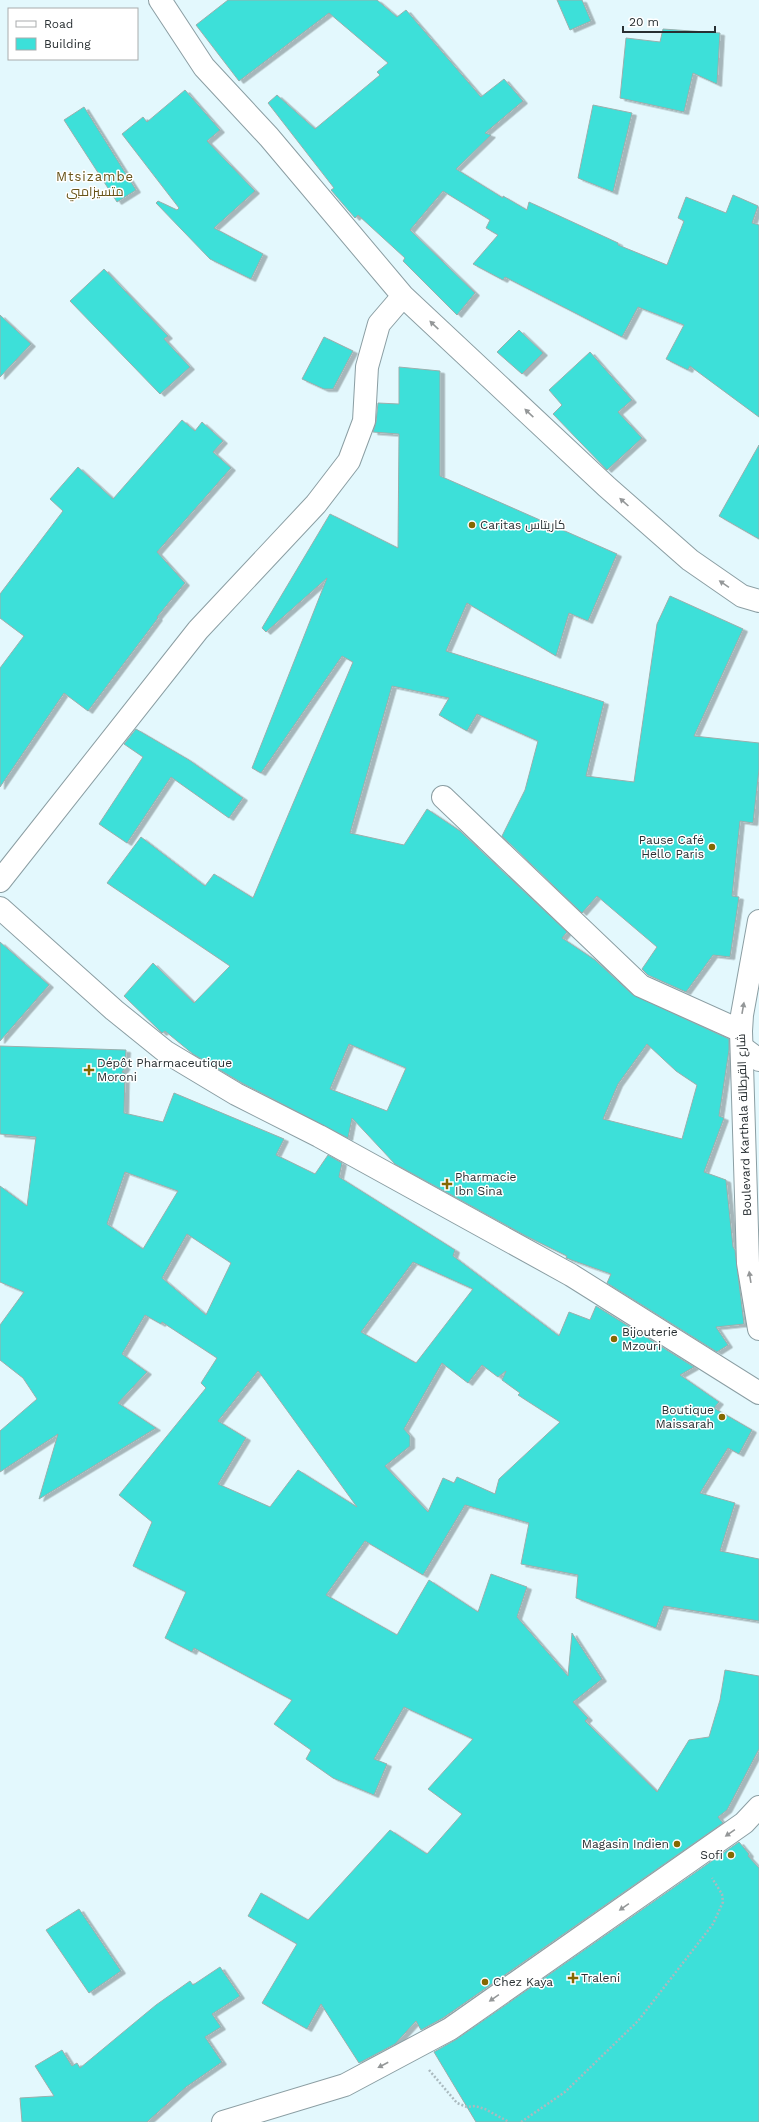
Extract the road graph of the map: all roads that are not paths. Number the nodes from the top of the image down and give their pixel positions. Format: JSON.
{"nodes":[{"id":1,"x":160,"y":0,"type":"edge"},
{"id":2,"x":403,"y":296,"type":"junction"},
{"id":3,"x":759,"y":601,"type":"edge"},
{"id":4,"x":443,"y":797,"type":"dead end"},
{"id":5,"x":0,"y":881,"type":"edge"},
{"id":6,"x":0,"y":908,"type":"edge"},
{"id":7,"x":759,"y":921,"type":"edge"},
{"id":8,"x":748,"y":1046,"type":"edge"},
{"id":9,"x":759,"y":1329,"type":"edge"},
{"id":10,"x":759,"y":1393,"type":"edge"},
{"id":11,"x":759,"y":1807,"type":"edge"},
{"id":12,"x":222,"y":2122,"type":"edge"}],
"edges":[{"from":1,"to":2,"type":"street"},
{"from":3,"to":2,"type":"street","one_way":true},
{"from":2,"to":5,"type":"street"},
{"from":4,"to":8,"type":"street"},
{"from":6,"to":10,"type":"street"},
{"from":8,"to":7,"type":"street","name":"Boulevard Karthala شارع القرطالة","one_way":true},
{"from":9,"to":8,"type":"street","name":"Boulevard Karthala شارع القرطالة","one_way":true},
{"from":11,"to":12,"type":"street","one_way":true}]}
